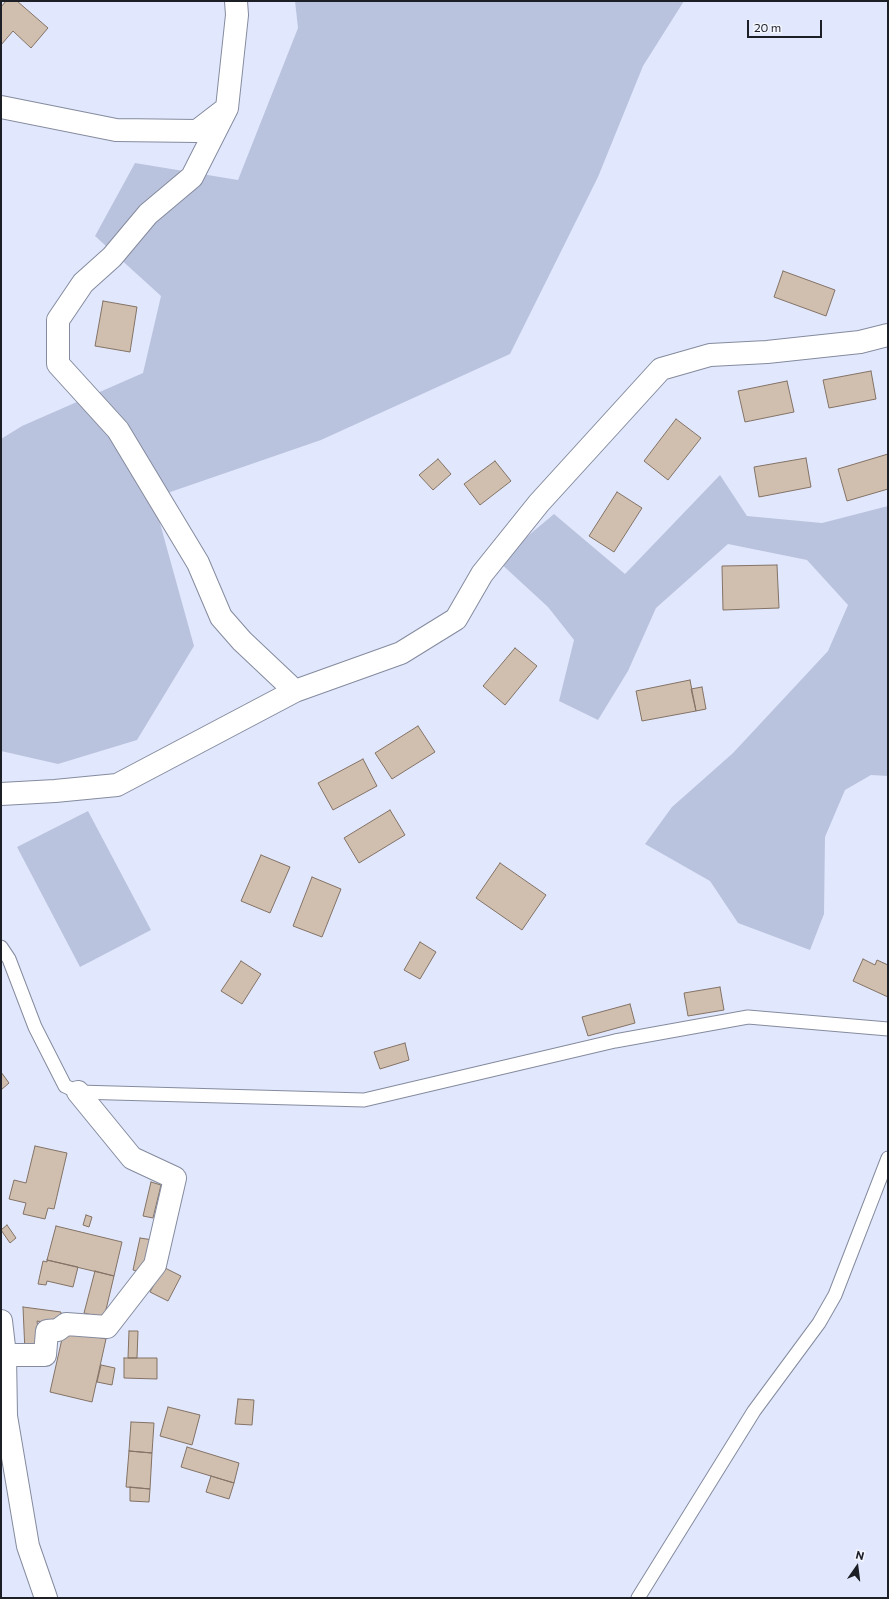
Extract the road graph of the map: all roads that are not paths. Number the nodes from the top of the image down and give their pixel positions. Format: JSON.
{"nodes":[{"id":1,"x":236,"y":1,"type":"edge"},
{"id":2,"x":1,"y":107,"type":"edge"},
{"id":3,"x":227,"y":108,"type":"junction"},
{"id":4,"x":888,"y":335,"type":"edge"},
{"id":5,"x":295,"y":691,"type":"junction"},
{"id":6,"x":1,"y":794,"type":"edge"},
{"id":7,"x":1,"y":947,"type":"edge"},
{"id":8,"x":888,"y":1029,"type":"edge"},
{"id":9,"x":78,"y":1092,"type":"junction"},
{"id":10,"x":888,"y":1158,"type":"edge"},
{"id":11,"x":1,"y":1321,"type":"edge"},
{"id":12,"x":5,"y":1355,"type":"junction"},
{"id":13,"x":46,"y":1598,"type":"edge"},
{"id":14,"x":638,"y":1598,"type":"edge"}],
"edges":[{"from":1,"to":3,"type":"street"},
{"from":2,"to":3,"type":"street"},
{"from":3,"to":5,"type":"street"},
{"from":4,"to":5,"type":"street"},
{"from":5,"to":6,"type":"street"},
{"from":7,"to":9,"type":"lane"},
{"from":8,"to":9,"type":"lane"},
{"from":9,"to":12,"type":"street"},
{"from":10,"to":14,"type":"lane"},
{"from":11,"to":12,"type":"street"},
{"from":12,"to":13,"type":"street"}]}
